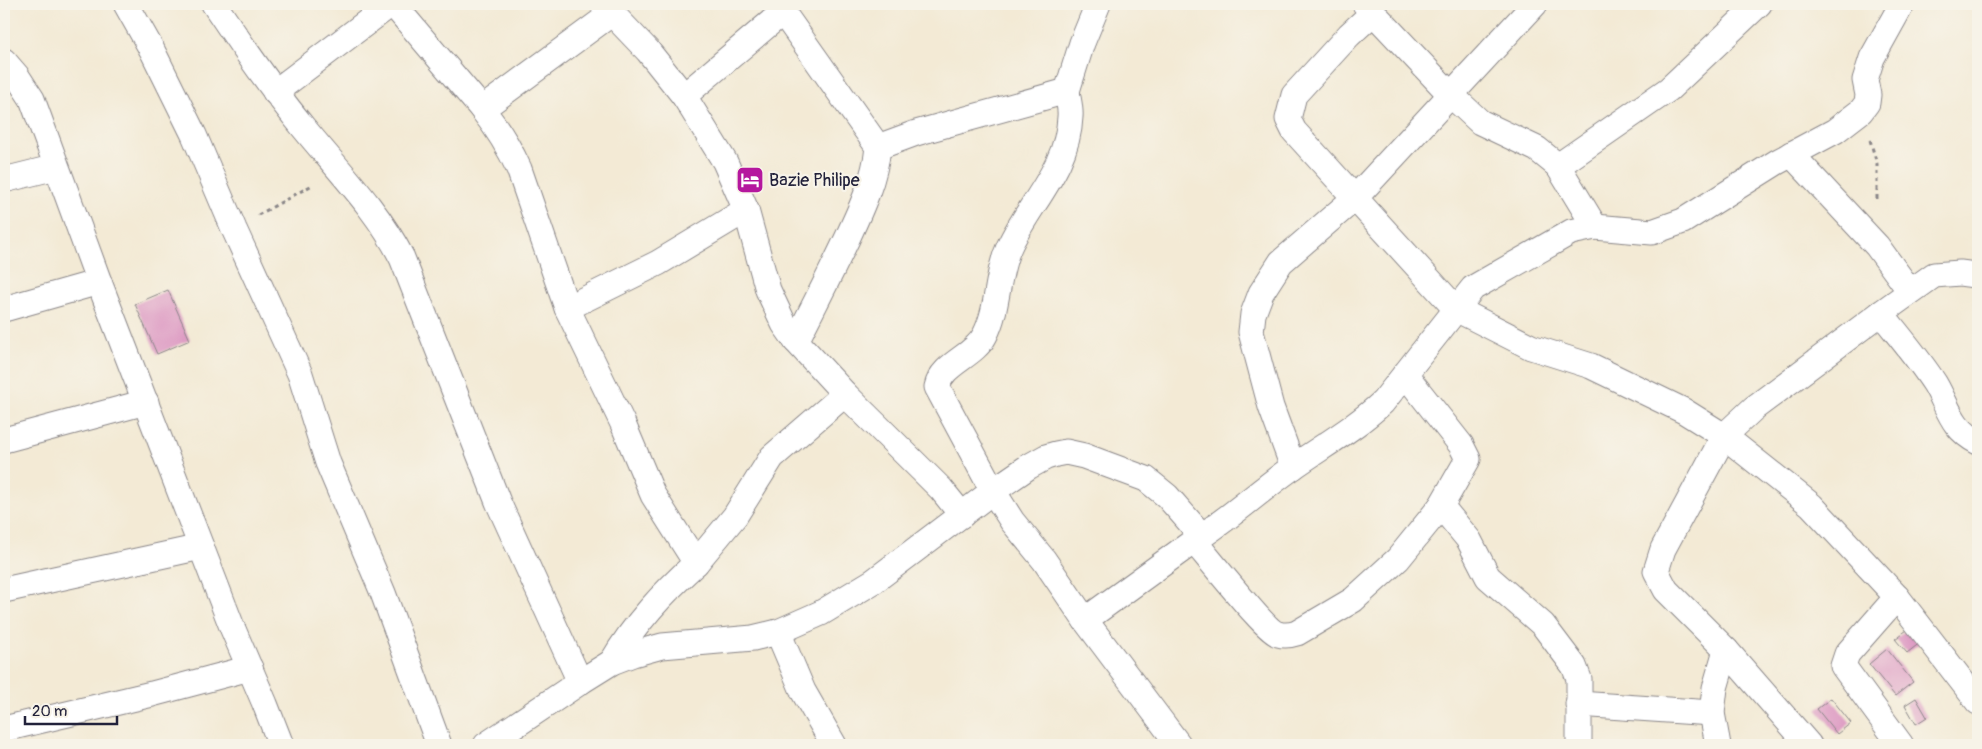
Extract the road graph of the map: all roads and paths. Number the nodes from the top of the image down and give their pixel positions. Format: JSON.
{"nodes":[{"id":1,"x":126,"y":4,"type":"edge"},
{"id":2,"x":214,"y":4,"type":"edge"},
{"id":3,"x":392,"y":4,"type":"edge"},
{"id":4,"x":1098,"y":4,"type":"edge"},
{"id":5,"x":1535,"y":4,"type":"edge"},
{"id":6,"x":1759,"y":4,"type":"edge"},
{"id":7,"x":1902,"y":4,"type":"edge"},
{"id":8,"x":780,"y":8,"type":"edge"},
{"id":9,"x":1370,"y":8,"type":"edge"},
{"id":10,"x":607,"y":9,"type":"edge"},
{"id":11,"x":4,"y":61,"type":"edge"},
{"id":12,"x":1067,"y":91,"type":"junction"},
{"id":13,"x":275,"y":92,"type":"junction"},
{"id":14,"x":1450,"y":94,"type":"junction"},
{"id":15,"x":684,"y":96,"type":"junction"},
{"id":16,"x":482,"y":109,"type":"junction"},
{"id":17,"x":1861,"y":111,"type":"junction"},
{"id":18,"x":878,"y":147,"type":"junction"},
{"id":19,"x":1791,"y":154,"type":"junction"},
{"id":20,"x":1558,"y":166,"type":"junction"},
{"id":21,"x":56,"y":167,"type":"junction"},
{"id":22,"x":340,"y":170,"type":"junction"},
{"id":23,"x":4,"y":180,"type":"edge"},
{"id":24,"x":1355,"y":198,"type":"junction"},
{"id":25,"x":746,"y":210,"type":"junction"},
{"id":26,"x":1595,"y":227,"type":"junction"},
{"id":27,"x":234,"y":229,"type":"junction"},
{"id":28,"x":1877,"y":246,"type":"junction"},
{"id":29,"x":1977,"y":272,"type":"edge"},
{"id":30,"x":99,"y":282,"type":"junction"},
{"id":31,"x":1910,"y":291,"type":"junction"},
{"id":32,"x":567,"y":308,"type":"junction"},
{"id":33,"x":4,"y":309,"type":"edge"},
{"id":34,"x":1456,"y":309,"type":"junction"},
{"id":35,"x":1881,"y":312,"type":"junction"},
{"id":36,"x":796,"y":341,"type":"junction"},
{"id":37,"x":1405,"y":374,"type":"junction"},
{"id":38,"x":845,"y":394,"type":"junction"},
{"id":39,"x":146,"y":402,"type":"junction"},
{"id":40,"x":1724,"y":436,"type":"junction"},
{"id":41,"x":4,"y":440,"type":"edge"},
{"id":42,"x":1978,"y":442,"type":"edge"},
{"id":43,"x":1293,"y":467,"type":"junction"},
{"id":44,"x":994,"y":491,"type":"junction"},
{"id":45,"x":1441,"y":506,"type":"junction"},
{"id":46,"x":962,"y":515,"type":"junction"},
{"id":47,"x":1198,"y":538,"type":"junction"},
{"id":48,"x":201,"y":547,"type":"junction"},
{"id":49,"x":696,"y":563,"type":"junction"},
{"id":50,"x":4,"y":590,"type":"edge"},
{"id":51,"x":1897,"y":597,"type":"junction"},
{"id":52,"x":1084,"y":620,"type":"junction"},
{"id":53,"x":778,"y":632,"type":"junction"},
{"id":54,"x":1726,"y":650,"type":"junction"},
{"id":55,"x":612,"y":662,"type":"junction"},
{"id":56,"x":250,"y":668,"type":"junction"},
{"id":57,"x":580,"y":682,"type":"junction"},
{"id":58,"x":1978,"y":702,"type":"edge"},
{"id":59,"x":1578,"y":704,"type":"junction"},
{"id":60,"x":1712,"y":713,"type":"junction"},
{"id":61,"x":4,"y":729,"type":"edge"},
{"id":62,"x":281,"y":745,"type":"edge"},
{"id":63,"x":439,"y":745,"type":"edge"},
{"id":64,"x":486,"y":745,"type":"edge"},
{"id":65,"x":834,"y":745,"type":"edge"},
{"id":66,"x":1179,"y":745,"type":"edge"},
{"id":67,"x":1579,"y":745,"type":"edge"},
{"id":68,"x":1718,"y":745,"type":"edge"},
{"id":69,"x":1809,"y":745,"type":"edge"},
{"id":70,"x":1901,"y":745,"type":"edge"}],
"edges":[{"from":1,"to":27,"type":"street"},
{"from":2,"to":13,"type":"street"},
{"from":3,"to":13,"type":"street"},
{"from":3,"to":16,"type":"street"},
{"from":4,"to":12,"type":"street"},
{"from":5,"to":14,"type":"street"},
{"from":6,"to":20,"type":"street"},
{"from":7,"to":17,"type":"street"},
{"from":8,"to":15,"type":"street"},
{"from":8,"to":18,"type":"street"},
{"from":9,"to":14,"type":"street"},
{"from":9,"to":24,"type":"street"},
{"from":10,"to":15,"type":"street"},
{"from":10,"to":16,"type":"street"},
{"from":11,"to":21,"type":"street"},
{"from":12,"to":18,"type":"street"},
{"from":12,"to":44,"type":"street"},
{"from":13,"to":22,"type":"street"},
{"from":14,"to":20,"type":"street"},
{"from":14,"to":24,"type":"street"},
{"from":15,"to":25,"type":"street"},
{"from":16,"to":32,"type":"street"},
{"from":17,"to":19,"type":"street"},
{"from":17,"to":28,"type":"path"},
{"from":18,"to":36,"type":"street"},
{"from":19,"to":26,"type":"street"},
{"from":19,"to":28,"type":"street"},
{"from":20,"to":26,"type":"street"},
{"from":21,"to":23,"type":"street"},
{"from":21,"to":30,"type":"street"},
{"from":22,"to":27,"type":"path"},
{"from":22,"to":57,"type":"street"},
{"from":24,"to":34,"type":"street"},
{"from":24,"to":43,"type":"street"},
{"from":25,"to":32,"type":"street"},
{"from":25,"to":36,"type":"street"},
{"from":26,"to":34,"type":"street"},
{"from":27,"to":63,"type":"street"},
{"from":28,"to":31,"type":"street"},
{"from":29,"to":31,"type":"street"},
{"from":30,"to":33,"type":"street"},
{"from":30,"to":39,"type":"street"},
{"from":31,"to":35,"type":"street"},
{"from":32,"to":49,"type":"street"},
{"from":34,"to":37,"type":"street"},
{"from":34,"to":40,"type":"street"},
{"from":35,"to":40,"type":"street"},
{"from":35,"to":42,"type":"street"},
{"from":36,"to":38,"type":"street"},
{"from":37,"to":43,"type":"street"},
{"from":37,"to":45,"type":"street"},
{"from":38,"to":46,"type":"street"},
{"from":38,"to":49,"type":"street"},
{"from":39,"to":41,"type":"street"},
{"from":39,"to":48,"type":"street"},
{"from":40,"to":51,"type":"street"},
{"from":40,"to":54,"type":"street"},
{"from":43,"to":47,"type":"street"},
{"from":44,"to":46,"type":"street"},
{"from":44,"to":47,"type":"street"},
{"from":44,"to":52,"type":"street"},
{"from":45,"to":47,"type":"street"},
{"from":45,"to":59,"type":"street"},
{"from":46,"to":53,"type":"street"},
{"from":47,"to":52,"type":"street"},
{"from":48,"to":50,"type":"street"},
{"from":48,"to":56,"type":"street"},
{"from":49,"to":55,"type":"street"},
{"from":51,"to":58,"type":"street"},
{"from":51,"to":70,"type":"street"},
{"from":52,"to":66,"type":"street"},
{"from":53,"to":55,"type":"street"},
{"from":53,"to":65,"type":"street"},
{"from":54,"to":60,"type":"street"},
{"from":54,"to":69,"type":"street"},
{"from":55,"to":57,"type":"street"},
{"from":56,"to":61,"type":"street"},
{"from":56,"to":62,"type":"street"},
{"from":57,"to":64,"type":"street"},
{"from":59,"to":60,"type":"street"},
{"from":59,"to":67,"type":"street"},
{"from":60,"to":68,"type":"street"}]}
